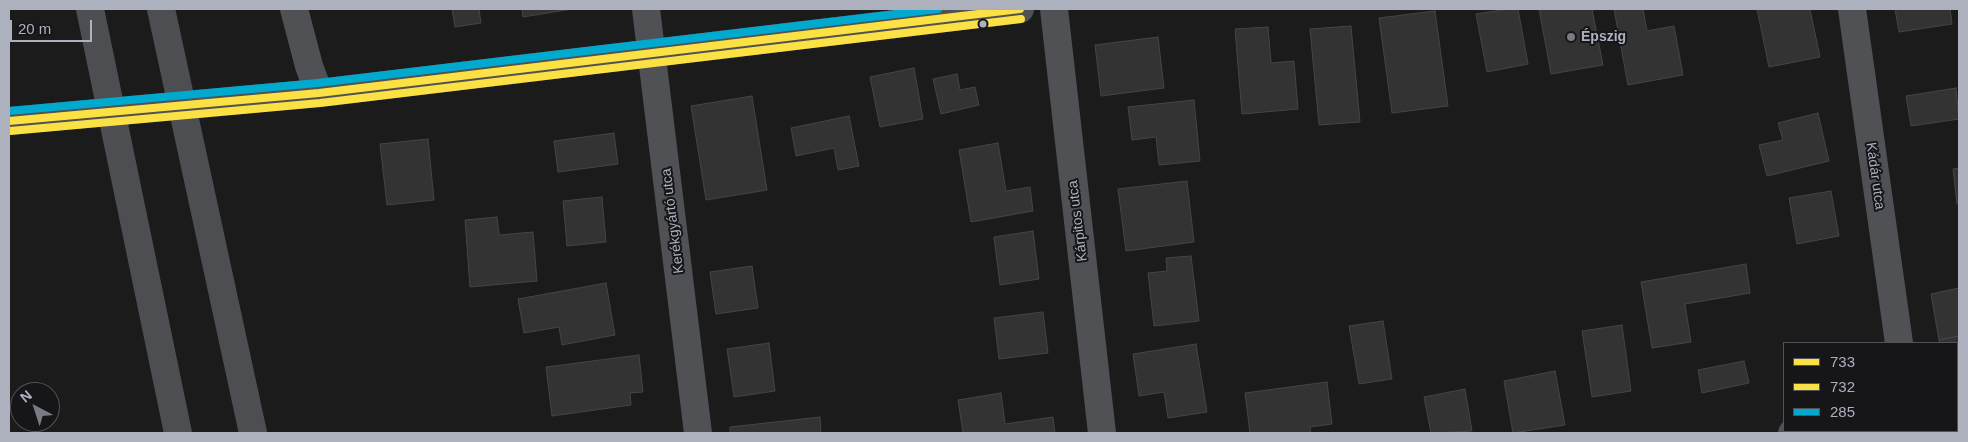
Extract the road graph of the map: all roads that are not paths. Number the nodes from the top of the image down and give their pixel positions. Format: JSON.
{"nodes":[{"id":1,"x":90,"y":9,"type":"edge"},
{"id":2,"x":161,"y":9,"type":"edge"},
{"id":3,"x":294,"y":9,"type":"edge"},
{"id":4,"x":646,"y":9,"type":"edge"},
{"id":5,"x":1020,"y":9,"type":"edge"},
{"id":6,"x":1054,"y":9,"type":"edge"},
{"id":7,"x":1852,"y":9,"type":"edge"},
{"id":8,"x":651,"y":53,"type":"junction"},
{"id":9,"x":319,"y":93,"type":"junction"},
{"id":10,"x":9,"y":121,"type":"edge"},
{"id":11,"x":1899,"y":342,"type":"edge"},
{"id":12,"x":178,"y":433,"type":"edge"},
{"id":13,"x":253,"y":433,"type":"edge"},
{"id":14,"x":698,"y":433,"type":"edge"},
{"id":15,"x":1102,"y":433,"type":"edge"}],
"edges":[{"from":1,"to":12,"type":"highway"},
{"from":2,"to":13,"type":"highway"},
{"from":3,"to":9,"type":"street"},
{"from":4,"to":8,"type":"street","name":"Kerékgyártó utca"},
{"from":5,"to":8,"type":"street"},
{"from":6,"to":15,"type":"street","name":"Kárpitos utca"},
{"from":7,"to":11,"type":"street","name":"Kádár utca"},
{"from":8,"to":9,"type":"street"},
{"from":8,"to":14,"type":"street","name":"Kerékgyártó utca"},
{"from":9,"to":10,"type":"street","bridge":true}]}
